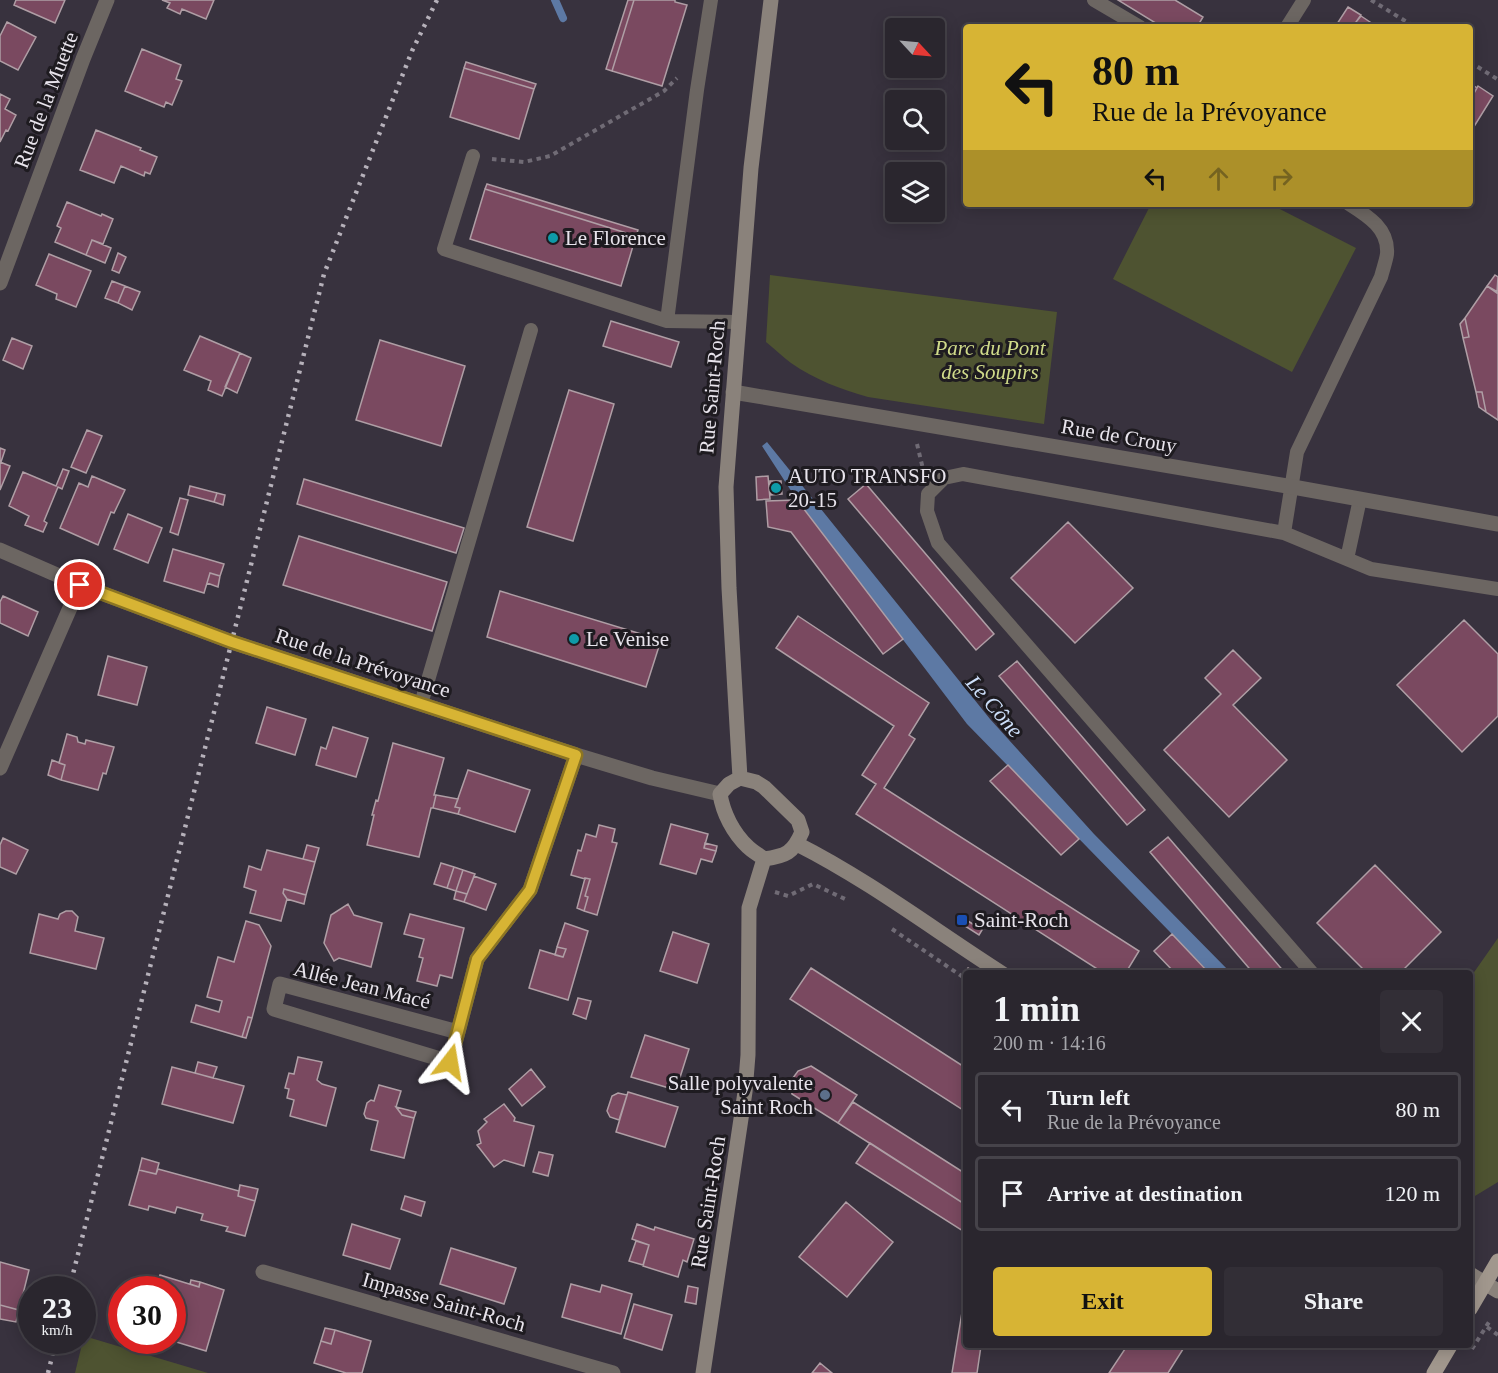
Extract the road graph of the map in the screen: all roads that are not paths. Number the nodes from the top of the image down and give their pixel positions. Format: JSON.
{"nodes":[{"id":1,"x":107,"y":0,"type":"edge"},
{"id":2,"x":711,"y":0,"type":"edge"},
{"id":3,"x":771,"y":0,"type":"edge"},
{"id":4,"x":1094,"y":0,"type":"edge"},
{"id":5,"x":1304,"y":0,"type":"edge"},
{"id":6,"x":1135,"y":24,"type":"edge"},
{"id":7,"x":1289,"y":24,"type":"edge"},
{"id":8,"x":473,"y":156,"type":"road end"},
{"id":9,"x":1354,"y":207,"type":"edge"},
{"id":10,"x":0,"y":283,"type":"edge"},
{"id":11,"x":666,"y":321,"type":"junction"},
{"id":12,"x":739,"y":322,"type":"junction"},
{"id":13,"x":531,"y":330,"type":"dead end"},
{"id":14,"x":733,"y":392,"type":"junction"},
{"id":15,"x":1293,"y":487,"type":"junction"},
{"id":16,"x":1360,"y":499,"type":"junction"},
{"id":17,"x":1498,"y":524,"type":"edge"},
{"id":18,"x":1284,"y":533,"type":"junction"},
{"id":19,"x":0,"y":550,"type":"edge"},
{"id":20,"x":1347,"y":559,"type":"junction"},
{"id":21,"x":80,"y":585,"type":"junction"},
{"id":22,"x":1498,"y":589,"type":"edge"},
{"id":23,"x":421,"y":704,"type":"junction"},
{"id":24,"x":576,"y":755,"type":"junction"},
{"id":25,"x":0,"y":768,"type":"edge"},
{"id":26,"x":740,"y":778,"type":"junction"},
{"id":27,"x":720,"y":794,"type":"junction"},
{"id":28,"x":797,"y":844,"type":"junction"},
{"id":29,"x":764,"y":859,"type":"junction"},
{"id":30,"x":997,"y":970,"type":"edge"},
{"id":31,"x":1310,"y":970,"type":"edge"},
{"id":32,"x":458,"y":1032,"type":"junction"},
{"id":33,"x":1498,"y":1261,"type":"edge"},
{"id":34,"x":263,"y":1272,"type":"dead end"},
{"id":35,"x":1473,"y":1276,"type":"edge"},
{"id":36,"x":1484,"y":1283,"type":"junction"},
{"id":37,"x":1498,"y":1291,"type":"edge"},
{"id":38,"x":1473,"y":1303,"type":"edge"},
{"id":39,"x":1449,"y":1348,"type":"edge"},
{"id":40,"x":613,"y":1373,"type":"edge"},
{"id":41,"x":703,"y":1373,"type":"edge"},
{"id":42,"x":1434,"y":1373,"type":"edge"}],
"edges":[{"from":1,"to":10,"type":"street","name":"Rue de la Muette"},
{"from":2,"to":11,"type":"lane"},
{"from":3,"to":12,"type":"street","name":"Rue Saint-Roch"},
{"from":4,"to":6,"type":"lane"},
{"from":5,"to":7,"type":"lane"},
{"from":8,"to":11,"type":"lane"},
{"from":9,"to":15,"type":"lane"},
{"from":11,"to":12,"type":"lane"},
{"from":12,"to":14,"type":"street","name":"Rue Saint-Roch"},
{"from":13,"to":23,"type":"lane"},
{"from":14,"to":15,"type":"street","name":"Rue de Crouy"},
{"from":14,"to":26,"type":"street","name":"Rue Saint-Roch"},
{"from":15,"to":16,"type":"street","name":"Rue de Crouy"},
{"from":15,"to":18,"type":"lane"},
{"from":16,"to":17,"type":"street","name":"Rue de Crouy"},
{"from":16,"to":20,"type":"lane"},
{"from":18,"to":20,"type":"lane"},
{"from":18,"to":31,"type":"lane"},
{"from":19,"to":21,"type":"street","name":"Rue de la Prévoyance"},
{"from":20,"to":22,"type":"lane"},
{"from":21,"to":23,"type":"street","name":"Rue de la Prévoyance"},
{"from":21,"to":25,"type":"street"},
{"from":23,"to":24,"type":"street","name":"Rue de la Prévoyance"},
{"from":24,"to":27,"type":"street","name":"Rue de la Prévoyance"},
{"from":24,"to":32,"type":"street","name":"Allée Jean Macé"},
{"from":26,"to":27,"type":"street"},
{"from":26,"to":28,"type":"street"},
{"from":27,"to":29,"type":"street"},
{"from":28,"to":29,"type":"street"},
{"from":28,"to":30,"type":"street"},
{"from":29,"to":41,"type":"street","name":"Rue Saint-Roch"},
{"from":32,"to":32,"type":"street","name":"Allée Jean Macé"},
{"from":33,"to":36,"type":"main road"},
{"from":34,"to":40,"type":"street","name":"Impasse Saint-Roch"},
{"from":35,"to":36,"type":"street"},
{"from":36,"to":37,"type":"street"},
{"from":36,"to":38,"type":"main road"},
{"from":39,"to":42,"type":"main road"}]}
